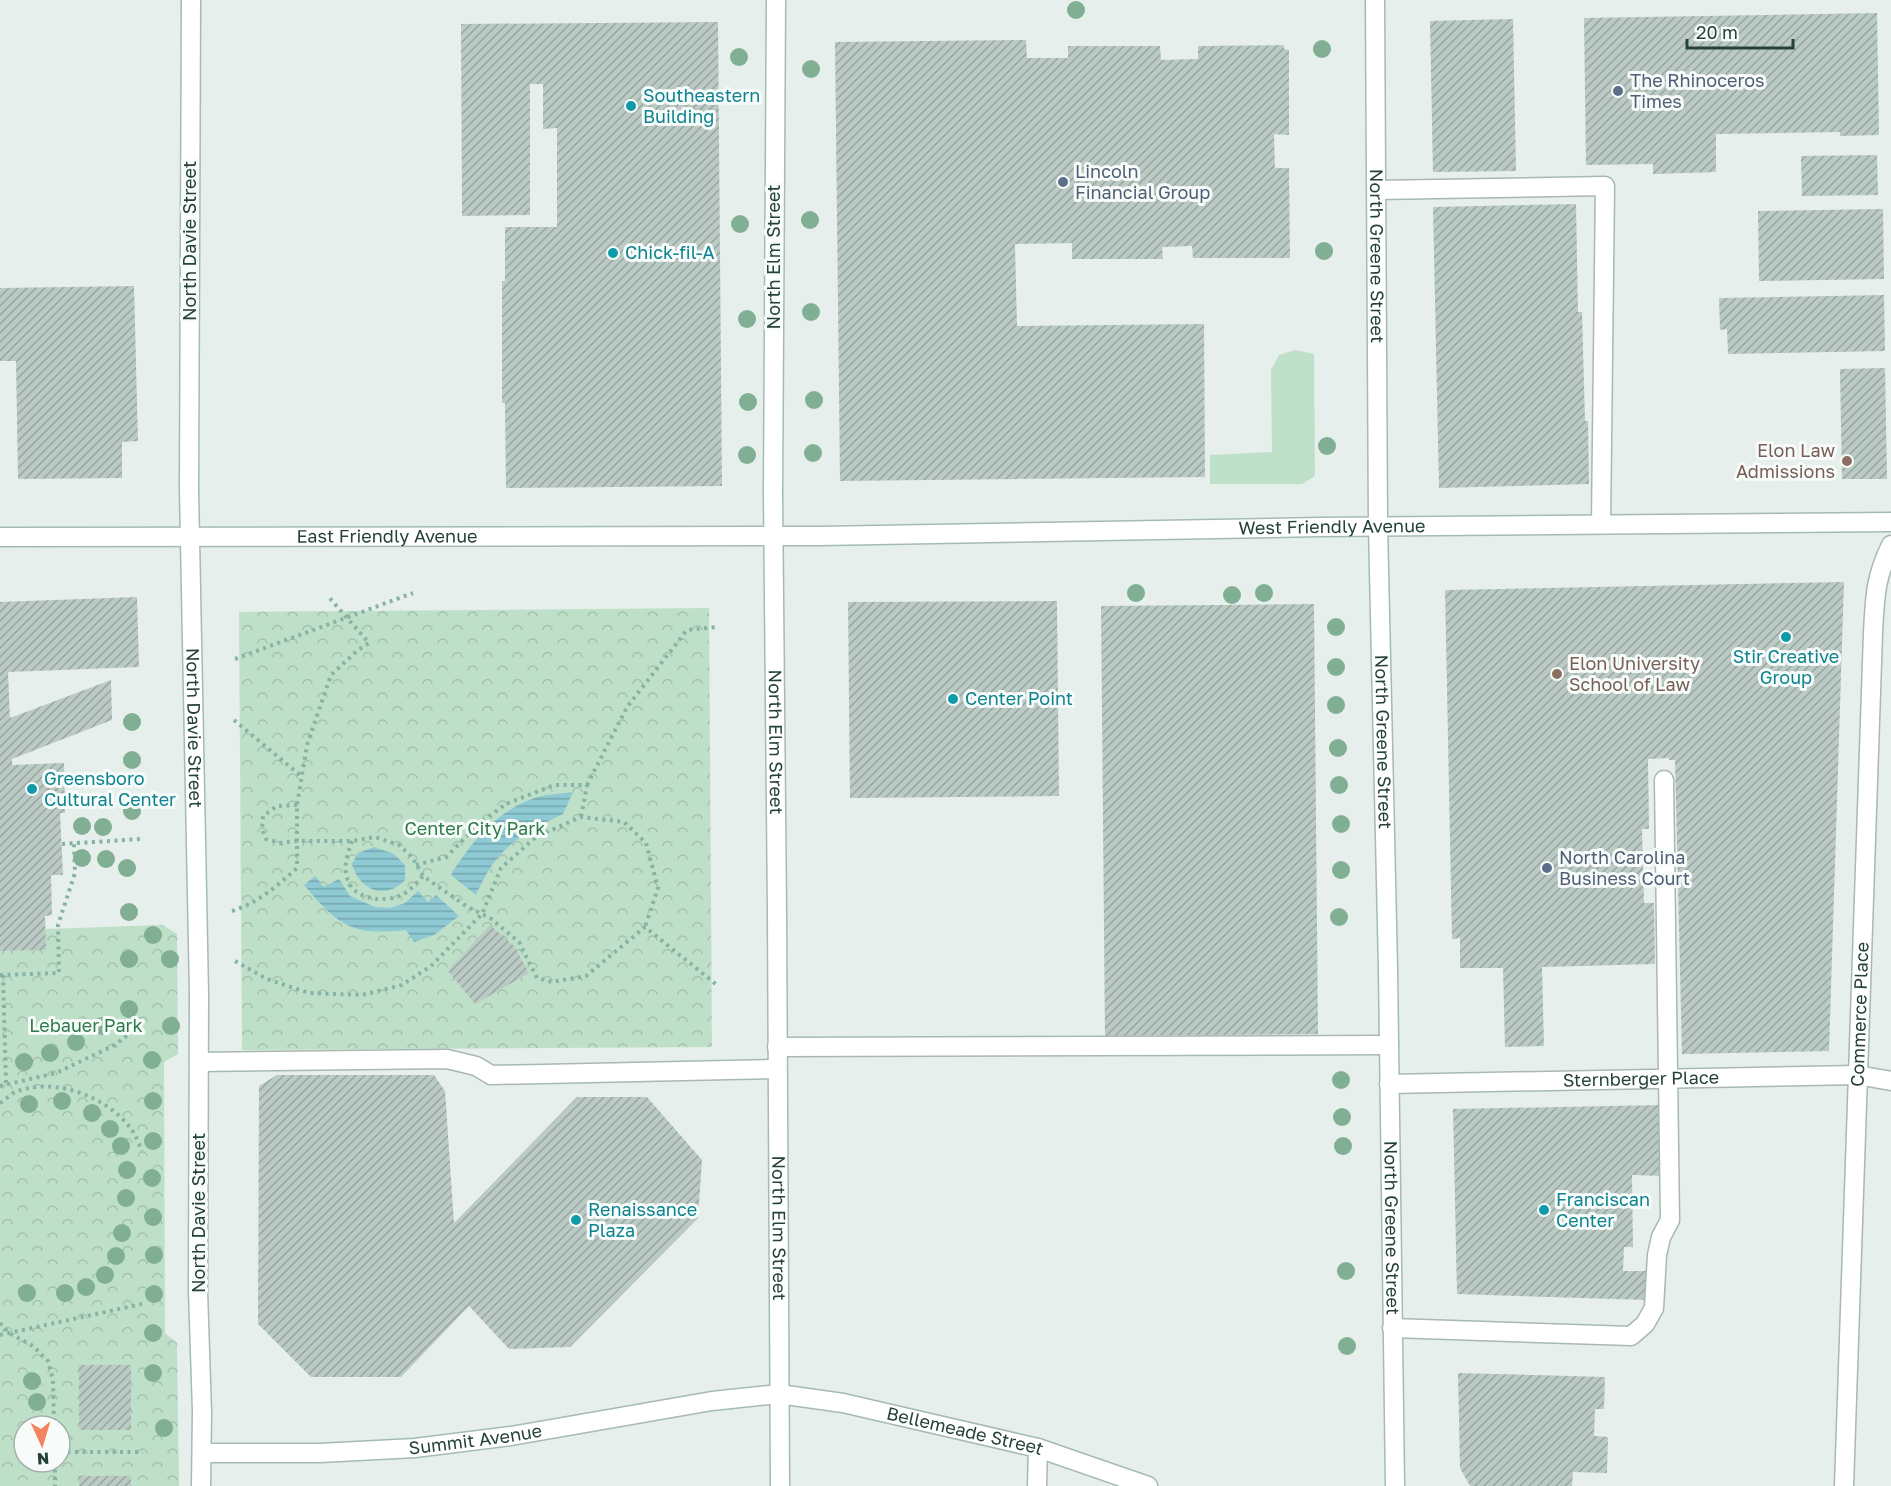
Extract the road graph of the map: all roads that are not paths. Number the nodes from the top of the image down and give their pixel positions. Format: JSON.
{"nodes":[{"id":1,"x":190,"y":0,"type":"edge"},
{"id":2,"x":776,"y":0,"type":"edge"},
{"id":3,"x":1375,"y":0,"type":"edge"},
{"id":4,"x":1377,"y":190,"type":"junction"},
{"id":5,"x":1891,"y":522,"type":"edge"},
{"id":6,"x":1601,"y":524,"type":"junction"},
{"id":7,"x":1378,"y":526,"type":"junction"},
{"id":8,"x":190,"y":535,"type":"junction"},
{"id":9,"x":773,"y":536,"type":"junction"},
{"id":10,"x":0,"y":537,"type":"edge"},
{"id":11,"x":1891,"y":545,"type":"edge"},
{"id":12,"x":1664,"y":780,"type":"dead end"},
{"id":13,"x":1389,"y":1045,"type":"junction"},
{"id":14,"x":777,"y":1047,"type":"junction"},
{"id":15,"x":199,"y":1062,"type":"junction"},
{"id":16,"x":776,"y":1069,"type":"junction"},
{"id":17,"x":1857,"y":1075,"type":"junction"},
{"id":18,"x":1669,"y":1079,"type":"junction"},
{"id":19,"x":1891,"y":1081,"type":"edge"},
{"id":20,"x":1389,"y":1084,"type":"junction"},
{"id":21,"x":1392,"y":1328,"type":"junction"},
{"id":22,"x":779,"y":1394,"type":"junction"},
{"id":23,"x":1038,"y":1448,"type":"junction"},
{"id":24,"x":202,"y":1454,"type":"junction"},
{"id":25,"x":201,"y":1486,"type":"edge"},
{"id":26,"x":780,"y":1486,"type":"edge"},
{"id":27,"x":1037,"y":1486,"type":"edge"},
{"id":28,"x":1148,"y":1486,"type":"edge"},
{"id":29,"x":1395,"y":1486,"type":"edge"},
{"id":30,"x":1844,"y":1486,"type":"edge"}],
"edges":[{"from":1,"to":8,"type":"main road","name":"North Davie Street"},
{"from":2,"to":9,"type":"main road","name":"North Elm Street"},
{"from":3,"to":4,"type":"main road","name":"North Greene Street"},
{"from":4,"to":6,"type":"main road"},
{"from":4,"to":7,"type":"main road","name":"North Greene Street"},
{"from":5,"to":6,"type":"main road","name":"West Friendly Avenue"},
{"from":6,"to":7,"type":"main road","name":"West Friendly Avenue"},
{"from":7,"to":9,"type":"main road","name":"West Friendly Avenue"},
{"from":7,"to":13,"type":"main road","name":"North Greene Street"},
{"from":8,"to":9,"type":"main road","name":"East Friendly Avenue"},
{"from":8,"to":10,"type":"main road","name":"East Friendly Avenue"},
{"from":8,"to":15,"type":"main road","name":"North Davie Street"},
{"from":9,"to":14,"type":"main road","name":"North Elm Street"},
{"from":11,"to":17,"type":"main road","name":"Commerce Place"},
{"from":12,"to":18,"type":"main road"},
{"from":13,"to":14,"type":"main road"},
{"from":13,"to":20,"type":"main road","name":"North Greene Street"},
{"from":14,"to":16,"type":"main road","name":"North Elm Street"},
{"from":15,"to":16,"type":"main road"},
{"from":15,"to":24,"type":"main road","name":"North Davie Street"},
{"from":16,"to":22,"type":"main road","name":"North Elm Street"},
{"from":17,"to":18,"type":"main road","name":"Sternberger Place"},
{"from":17,"to":19,"type":"main road","name":"Sternberger Place"},
{"from":17,"to":30,"type":"main road","name":"Commerce Place"},
{"from":18,"to":20,"type":"main road","name":"Sternberger Place"},
{"from":18,"to":21,"type":"main road"},
{"from":20,"to":21,"type":"main road","name":"North Greene Street"},
{"from":21,"to":29,"type":"main road","name":"North Greene Street"},
{"from":22,"to":23,"type":"main road","name":"Bellemeade Street"},
{"from":22,"to":24,"type":"main road","name":"Summit Avenue"},
{"from":22,"to":26,"type":"main road","name":"North Elm Street"},
{"from":23,"to":27,"type":"main road"},
{"from":23,"to":28,"type":"main road","name":"Bellemeade Street"},
{"from":24,"to":25,"type":"main road"}]}
